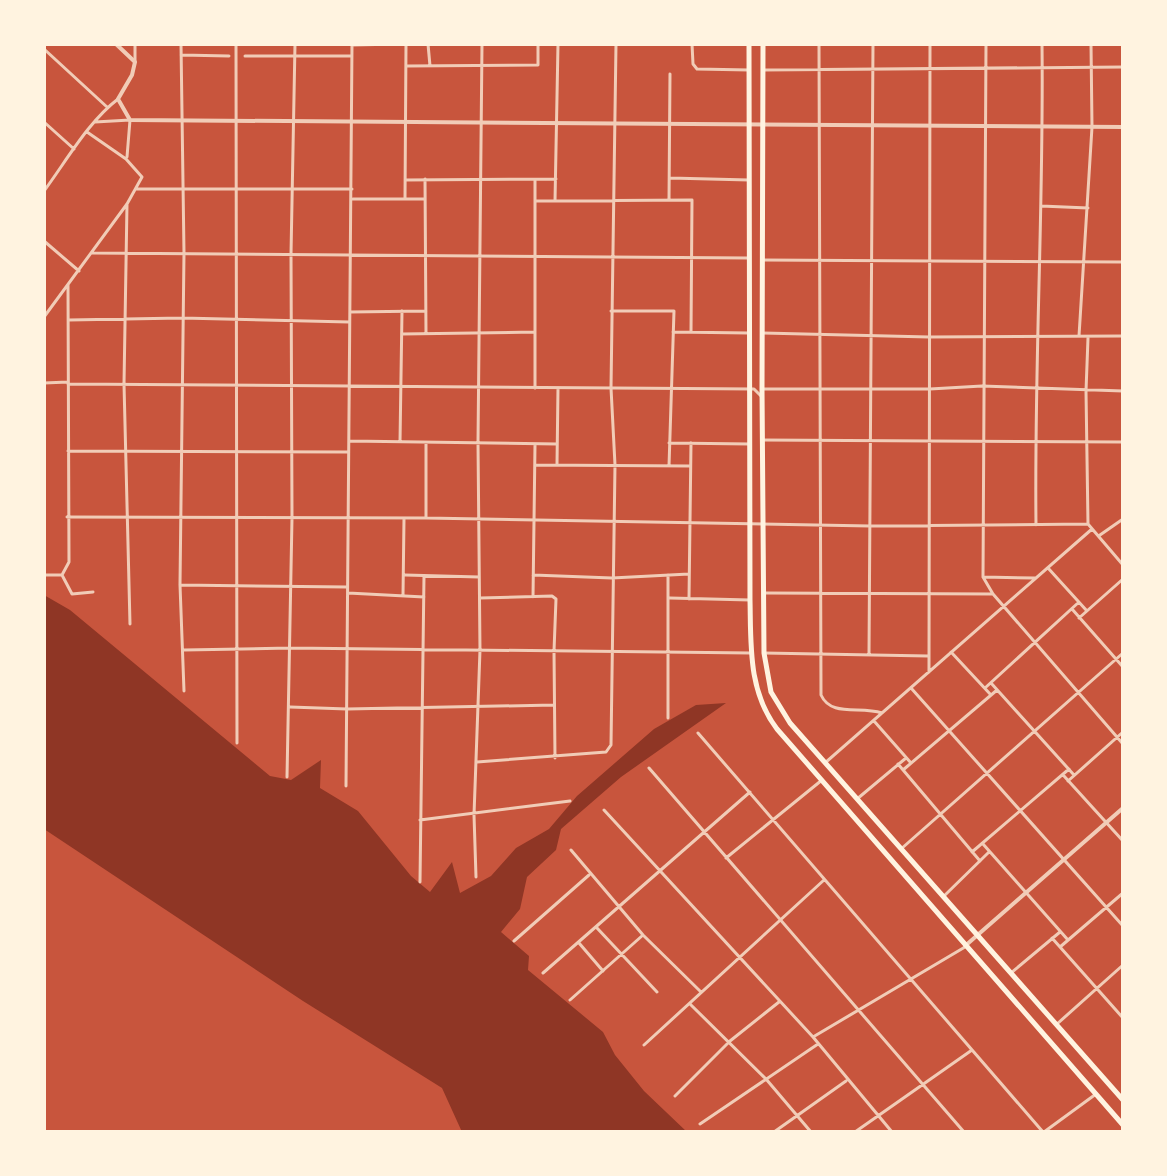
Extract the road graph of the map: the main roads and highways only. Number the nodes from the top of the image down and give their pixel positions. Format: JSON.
{"nodes":[{"id":1,"x":749,"y":44,"type":"edge"},
{"id":2,"x":763,"y":44,"type":"edge"},
{"id":3,"x":1123,"y":1100,"type":"edge"},
{"id":4,"x":1123,"y":1125,"type":"edge"}],
"edges":[{"from":1,"to":4,"type":"main road"},
{"from":2,"to":3,"type":"main road"}]}
